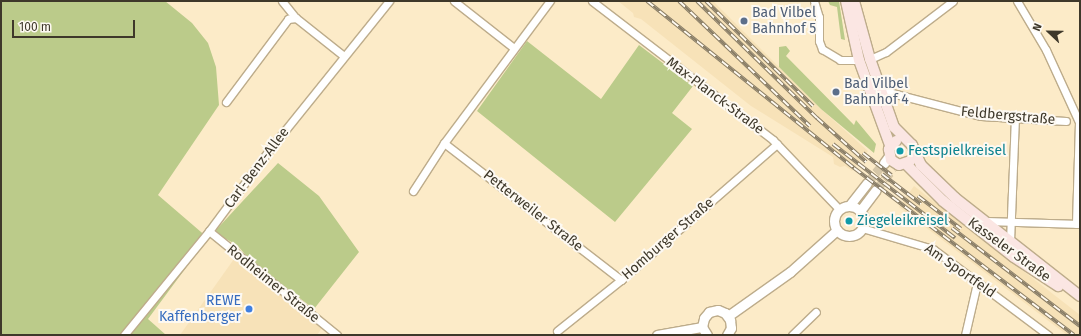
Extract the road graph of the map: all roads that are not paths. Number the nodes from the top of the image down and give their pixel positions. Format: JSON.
{"nodes":[{"id":1,"x":282,"y":1,"type":"edge"},
{"id":2,"x":389,"y":1,"type":"edge"},
{"id":3,"x":454,"y":1,"type":"edge"},
{"id":4,"x":550,"y":1,"type":"edge"},
{"id":5,"x":592,"y":1,"type":"edge"},
{"id":6,"x":814,"y":1,"type":"edge"},
{"id":7,"x":846,"y":1,"type":"edge"},
{"id":8,"x":854,"y":1,"type":"edge"},
{"id":9,"x":953,"y":1,"type":"edge"},
{"id":10,"x":1017,"y":1,"type":"edge"},
{"id":11,"x":292,"y":18,"type":"junction"},
{"id":12,"x":514,"y":48,"type":"junction"},
{"id":13,"x":344,"y":56,"type":"junction"},
{"id":14,"x":870,"y":59,"type":"junction"},
{"id":15,"x":859,"y":60,"type":"junction"},
{"id":16,"x":881,"y":95,"type":"junction"},
{"id":17,"x":226,"y":102,"type":"dead end"},
{"id":18,"x":1015,"y":118,"type":"junction"},
{"id":19,"x":1066,"y":121,"type":"dead end"},
{"id":20,"x":905,"y":140,"type":"junction"},
{"id":21,"x":444,"y":143,"type":"junction"},
{"id":22,"x":778,"y":144,"type":"junction"},
{"id":23,"x":890,"y":145,"type":"junction"},
{"id":24,"x":914,"y":153,"type":"junction"},
{"id":25,"x":899,"y":166,"type":"junction"},
{"id":26,"x":868,"y":183,"type":"tunnel mouth"},
{"id":27,"x":876,"y":190,"type":"tunnel mouth"},
{"id":28,"x":413,"y":191,"type":"dead end"},
{"id":29,"x":849,"y":206,"type":"junction"},
{"id":30,"x":839,"y":209,"type":"junction"},
{"id":31,"x":860,"y":211,"type":"junction"},
{"id":32,"x":986,"y":221,"type":"junction"},
{"id":33,"x":1011,"y":222,"type":"junction"},
{"id":34,"x":1078,"y":224,"type":"edge"},
{"id":35,"x":862,"y":228,"type":"junction"},
{"id":36,"x":837,"y":230,"type":"junction"},
{"id":37,"x":209,"y":231,"type":"junction"},
{"id":38,"x":1010,"y":241,"type":"junction"},
{"id":39,"x":621,"y":280,"type":"junction"},
{"id":40,"x":977,"y":283,"type":"junction"},
{"id":41,"x":1080,"y":296,"type":"edge"},
{"id":42,"x":1080,"y":299,"type":"edge"},
{"id":43,"x":816,"y":312,"type":"dead end"},
{"id":44,"x":728,"y":316,"type":"junction"},
{"id":45,"x":557,"y":331,"type":"dead end"},
{"id":46,"x":704,"y":331,"type":"edge"},
{"id":47,"x":124,"y":335,"type":"edge"},
{"id":48,"x":337,"y":335,"type":"edge"},
{"id":49,"x":656,"y":335,"type":"edge"},
{"id":50,"x":726,"y":335,"type":"edge"},
{"id":51,"x":792,"y":335,"type":"edge"},
{"id":52,"x":965,"y":335,"type":"edge"},
{"id":53,"x":1048,"y":335,"type":"edge"}],
"edges":[{"from":1,"to":11,"type":"street"},
{"from":2,"to":13,"type":"street","name":"Carl-Benz-Allee"},
{"from":3,"to":12,"type":"street"},
{"from":4,"to":12,"type":"street"},
{"from":5,"to":22,"type":"street","name":"Max-Planck-Straße"},
{"from":6,"to":15,"type":"street"},
{"from":7,"to":15,"type":"main road","name":"Kasseler Straße"},
{"from":8,"to":14,"type":"main road","name":"Kasseler Straße"},
{"from":9,"to":14,"type":"street"},
{"from":10,"to":34,"type":"street"},
{"from":11,"to":13,"type":"street"},
{"from":11,"to":17,"type":"street"},
{"from":12,"to":21,"type":"street"},
{"from":13,"to":37,"type":"street","name":"Carl-Benz-Allee"},
{"from":14,"to":15,"type":"main road"},
{"from":14,"to":16,"type":"main road","name":"Kasseler Straße"},
{"from":15,"to":23,"type":"main road","name":"Kasseler Straße"},
{"from":16,"to":18,"type":"street","name":"Feldbergstraße"},
{"from":16,"to":20,"type":"main road","name":"Kasseler Straße"},
{"from":18,"to":19,"type":"street","name":"Feldbergstraße"},
{"from":18,"to":33,"type":"street"},
{"from":20,"to":23,"type":"main road"},
{"from":20,"to":24,"type":"main road","name":"Kasseler Straße"},
{"from":21,"to":28,"type":"street"},
{"from":21,"to":39,"type":"street","name":"Petterweiler Straße"},
{"from":22,"to":30,"type":"street","name":"Max-Planck-Straße"},
{"from":22,"to":39,"type":"street","name":"Homburger Straße"},
{"from":23,"to":25,"type":"main road","name":"Kasseler Straße"},
{"from":24,"to":25,"type":"main road"},
{"from":24,"to":32,"type":"main road","name":"Kasseler Straße"},
{"from":25,"to":42,"type":"main road","name":"Kasseler Straße"},
{"from":26,"to":29,"type":"street"},
{"from":27,"to":31,"type":"street"},
{"from":29,"to":30,"type":"street"},
{"from":29,"to":31,"type":"street"},
{"from":30,"to":36,"type":"street"},
{"from":31,"to":35,"type":"street"},
{"from":32,"to":33,"type":"street"},
{"from":32,"to":38,"type":"main road","name":"Kasseler Straße"},
{"from":33,"to":34,"type":"street"},
{"from":33,"to":38,"type":"street"},
{"from":35,"to":36,"type":"street"},
{"from":35,"to":40,"type":"street","name":"Am Sportfeld"},
{"from":36,"to":44,"type":"street"},
{"from":37,"to":47,"type":"street","name":"Carl-Benz-Allee"},
{"from":37,"to":48,"type":"street","name":"Rodheimer Straße"},
{"from":38,"to":41,"type":"main road","name":"Kasseler Straße"},
{"from":39,"to":45,"type":"street","name":"Homburger Straße"},
{"from":40,"to":52,"type":"street"},
{"from":40,"to":53,"type":"street","name":"Am Sportfeld"},
{"from":43,"to":51,"type":"street"},
{"from":44,"to":46,"type":"street"},
{"from":44,"to":50,"type":"street"},
{"from":46,"to":49,"type":"street"}]}
